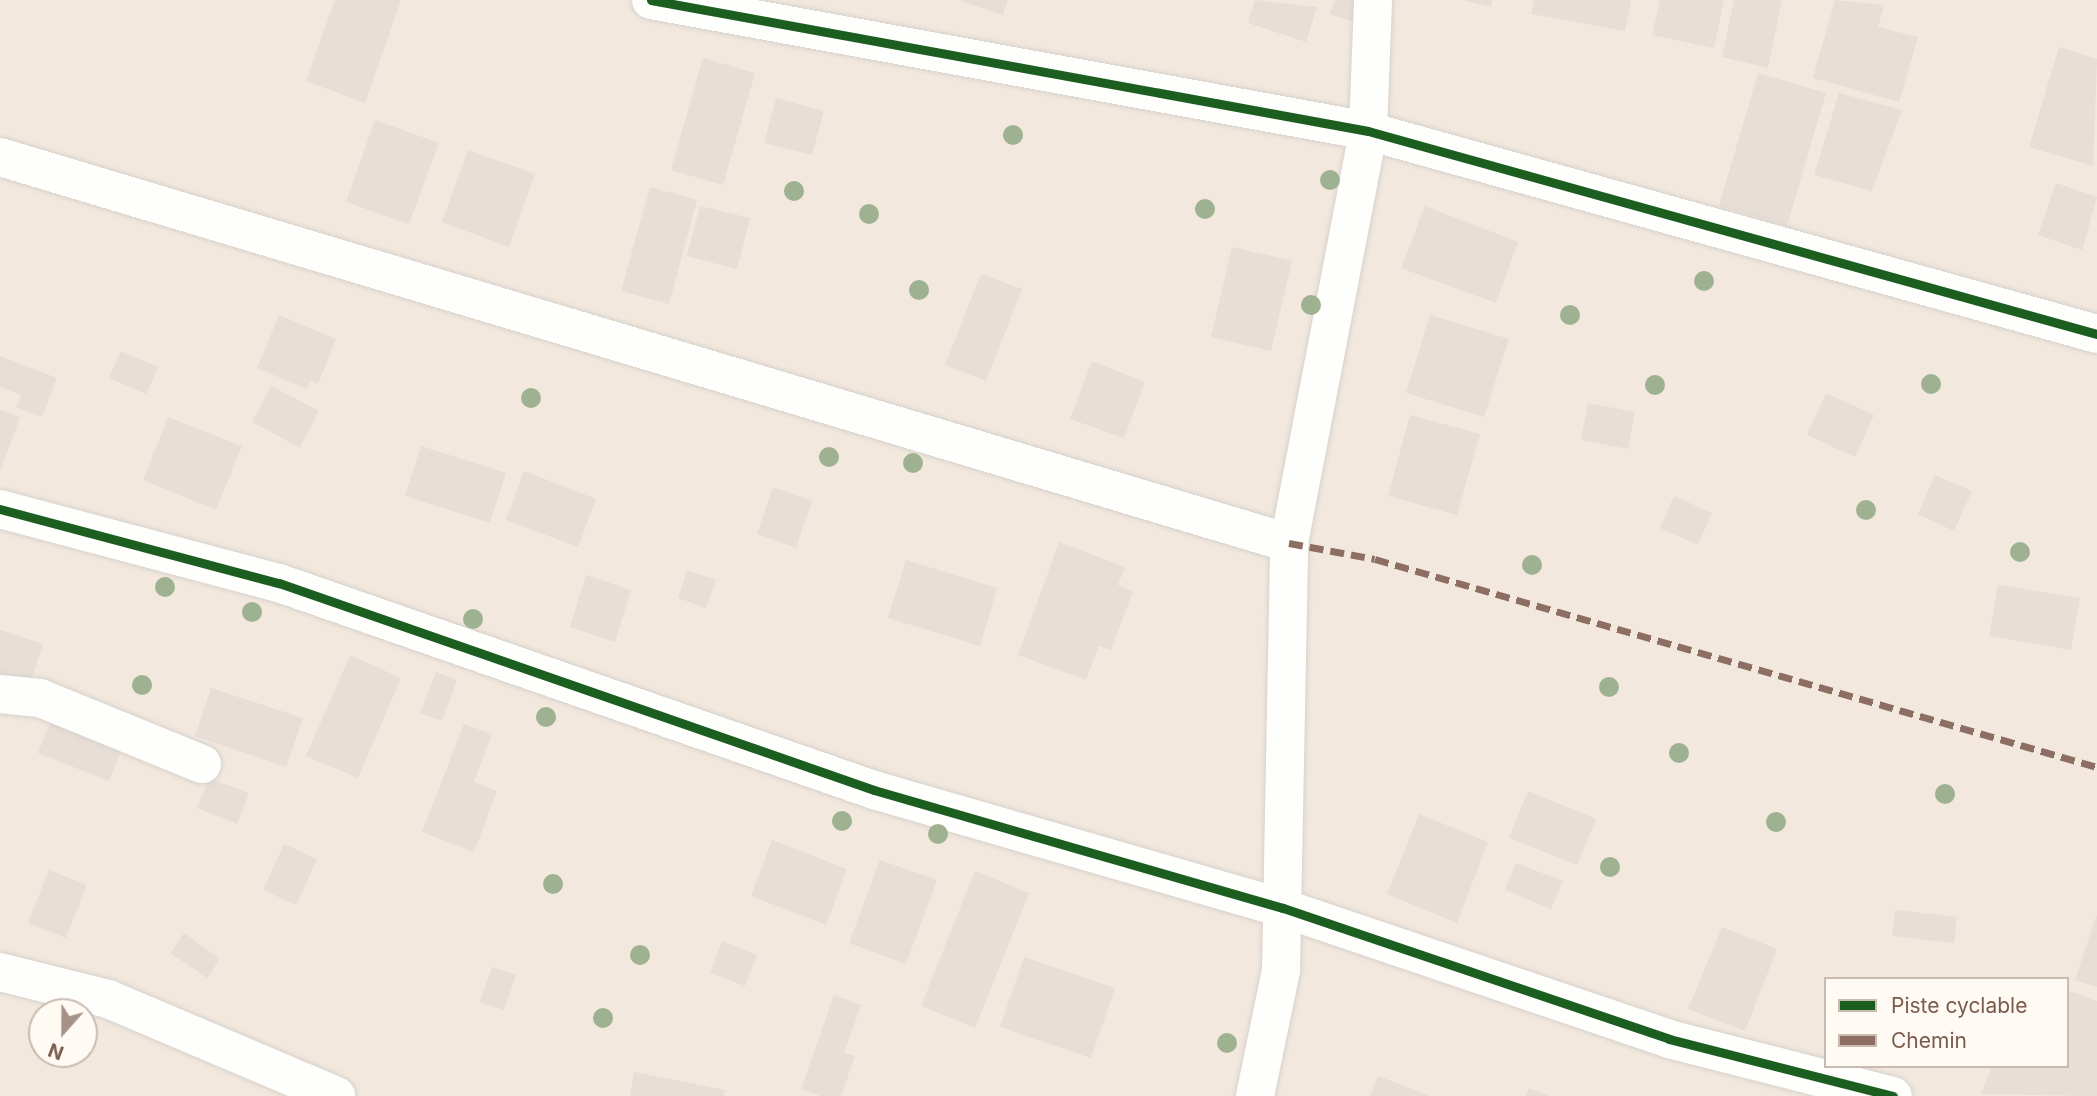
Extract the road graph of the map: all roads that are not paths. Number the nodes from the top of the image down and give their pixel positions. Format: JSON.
{"nodes":[{"id":1,"x":651,"y":0,"type":"edge"},
{"id":2,"x":1373,"y":0,"type":"edge"},
{"id":3,"x":1368,"y":131,"type":"junction"},
{"id":4,"x":0,"y":157,"type":"edge"},
{"id":5,"x":2097,"y":334,"type":"edge"},
{"id":6,"x":0,"y":509,"type":"edge"},
{"id":7,"x":1289,"y":543,"type":"junction"},
{"id":8,"x":0,"y":694,"type":"edge"},
{"id":9,"x":202,"y":764,"type":"dead end"},
{"id":10,"x":1283,"y":908,"type":"junction"},
{"id":11,"x":0,"y":972,"type":"edge"},
{"id":12,"x":336,"y":1096,"type":"edge"},
{"id":13,"x":1255,"y":1096,"type":"edge"},
{"id":14,"x":1893,"y":1096,"type":"edge"}],
"edges":[{"from":1,"to":3,"type":"street"},
{"from":2,"to":3,"type":"street"},
{"from":3,"to":5,"type":"street"},
{"from":3,"to":7,"type":"street"},
{"from":4,"to":7,"type":"street"},
{"from":6,"to":10,"type":"street"},
{"from":7,"to":10,"type":"street"},
{"from":8,"to":9,"type":"street"},
{"from":10,"to":13,"type":"street"},
{"from":10,"to":14,"type":"street"},
{"from":11,"to":12,"type":"street"}]}
